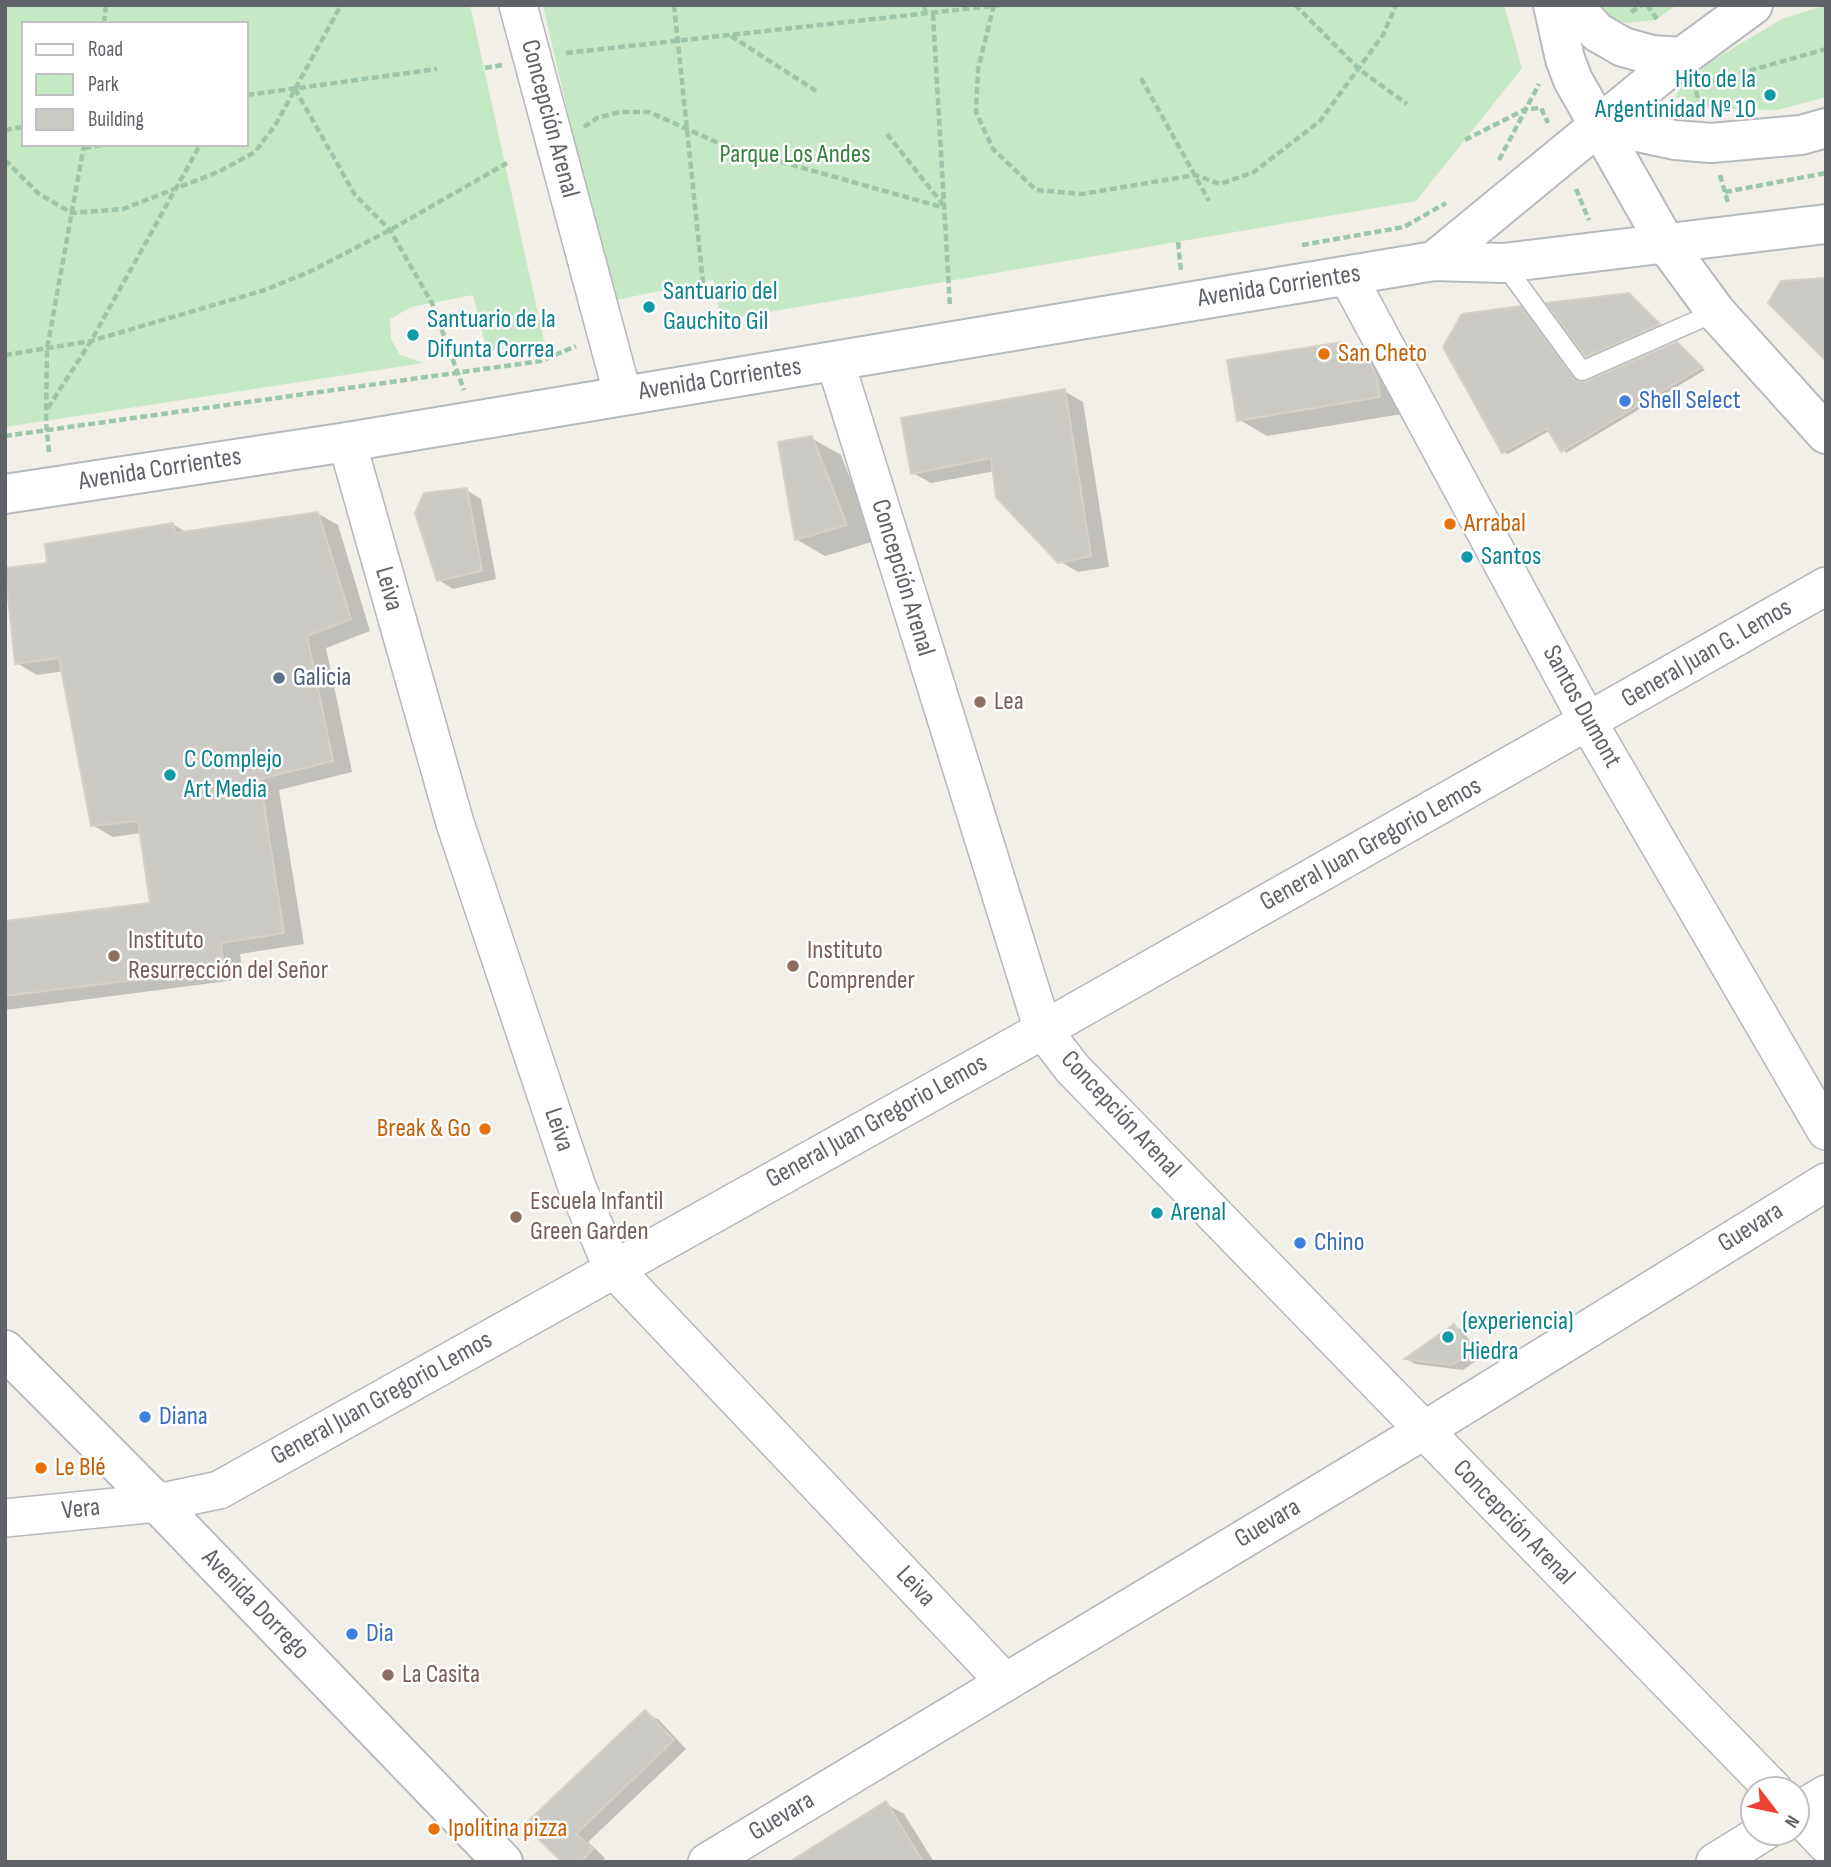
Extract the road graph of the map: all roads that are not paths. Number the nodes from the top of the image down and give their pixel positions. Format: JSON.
{"nodes":[{"id":1,"x":518,"y":5,"type":"edge"},
{"id":2,"x":1553,"y":5,"type":"edge"},
{"id":3,"x":1753,"y":5,"type":"edge"},
{"id":4,"x":1585,"y":19,"type":"edge"},
{"id":5,"x":1695,"y":69,"type":"junction"},
{"id":6,"x":1600,"y":124,"type":"junction"},
{"id":7,"x":1826,"y":128,"type":"edge"},
{"id":8,"x":1826,"y":224,"type":"edge"},
{"id":9,"x":1667,"y":244,"type":"junction"},
{"id":10,"x":1434,"y":261,"type":"junction"},
{"id":11,"x":1503,"y":263,"type":"junction"},
{"id":12,"x":1348,"y":276,"type":"junction"},
{"id":13,"x":1716,"y":312,"type":"junction"},
{"id":14,"x":835,"y":361,"type":"junction"},
{"id":15,"x":623,"y":396,"type":"junction"},
{"id":16,"x":1826,"y":435,"type":"edge"},
{"id":17,"x":347,"y":442,"type":"junction"},
{"id":18,"x":5,"y":494,"type":"edge"},
{"id":19,"x":1826,"y":586,"type":"edge"},
{"id":20,"x":1588,"y":722,"type":"junction"},
{"id":21,"x":1043,"y":1030,"type":"junction"},
{"id":22,"x":1826,"y":1131,"type":"edge"},
{"id":23,"x":1826,"y":1182,"type":"edge"},
{"id":24,"x":613,"y":1268,"type":"junction"},
{"id":25,"x":5,"y":1350,"type":"edge"},
{"id":26,"x":1423,"y":1431,"type":"junction"},
{"id":27,"x":157,"y":1503,"type":"junction"},
{"id":28,"x":5,"y":1518,"type":"edge"},
{"id":29,"x":1005,"y":1682,"type":"junction"},
{"id":30,"x":1760,"y":1776,"type":"edge"},
{"id":31,"x":1826,"y":1794,"type":"edge"},
{"id":32,"x":1810,"y":1804,"type":"edge"},
{"id":33,"x":1810,"y":1827,"type":"edge"},
{"id":34,"x":1826,"y":1844,"type":"edge"},
{"id":35,"x":1742,"y":1846,"type":"edge"},
{"id":36,"x":503,"y":1862,"type":"edge"},
{"id":37,"x":707,"y":1862,"type":"edge"},
{"id":38,"x":1716,"y":1862,"type":"edge"}],
"edges":[{"from":1,"to":15,"type":"street","name":"Concepción Arenal"},
{"from":2,"to":6,"type":"main road"},
{"from":3,"to":5,"type":"main road","name":"Avenida Corrientes"},
{"from":4,"to":5,"type":"main road"},
{"from":5,"to":6,"type":"main road","name":"Avenida Corrientes"},
{"from":6,"to":7,"type":"main road"},
{"from":6,"to":9,"type":"main road"},
{"from":6,"to":10,"type":"main road","name":"Avenida Corrientes"},
{"from":8,"to":9,"type":"main road","name":"Avenida Corrientes"},
{"from":9,"to":11,"type":"main road","name":"Avenida Corrientes"},
{"from":9,"to":13,"type":"main road"},
{"from":10,"to":11,"type":"main road","name":"Avenida Corrientes"},
{"from":10,"to":12,"type":"main road","name":"Avenida Corrientes"},
{"from":11,"to":13,"type":"lane"},
{"from":12,"to":14,"type":"main road","name":"Avenida Corrientes"},
{"from":12,"to":20,"type":"street","name":"Santos Dumont"},
{"from":13,"to":16,"type":"main road"},
{"from":14,"to":15,"type":"main road","name":"Avenida Corrientes"},
{"from":14,"to":21,"type":"street","name":"Concepción Arenal"},
{"from":15,"to":17,"type":"main road","name":"Avenida Corrientes"},
{"from":17,"to":18,"type":"main road","name":"Avenida Corrientes"},
{"from":17,"to":24,"type":"street","name":"Leiva"},
{"from":19,"to":20,"type":"street","name":"General Juan G. Lemos"},
{"from":20,"to":21,"type":"street","name":"General Juan Gregorio Lemos"},
{"from":20,"to":22,"type":"street","name":"Santos Dumont"},
{"from":21,"to":24,"type":"street","name":"General Juan Gregorio Lemos"},
{"from":21,"to":26,"type":"street","name":"Concepción Arenal"},
{"from":23,"to":26,"type":"street","name":"Guevara"},
{"from":24,"to":27,"type":"street","name":"General Juan Gregorio Lemos"},
{"from":24,"to":29,"type":"street","name":"Leiva"},
{"from":25,"to":27,"type":"main road","name":"Avenida Dorrego"},
{"from":26,"to":29,"type":"street","name":"Guevara"},
{"from":26,"to":30,"type":"street","name":"Concepción Arenal"},
{"from":27,"to":28,"type":"street","name":"Vera"},
{"from":27,"to":36,"type":"main road","name":"Avenida Dorrego"},
{"from":29,"to":37,"type":"street","name":"Guevara"},
{"from":31,"to":32,"type":"street"},
{"from":33,"to":34,"type":"street"},
{"from":35,"to":38,"type":"street"}]}
